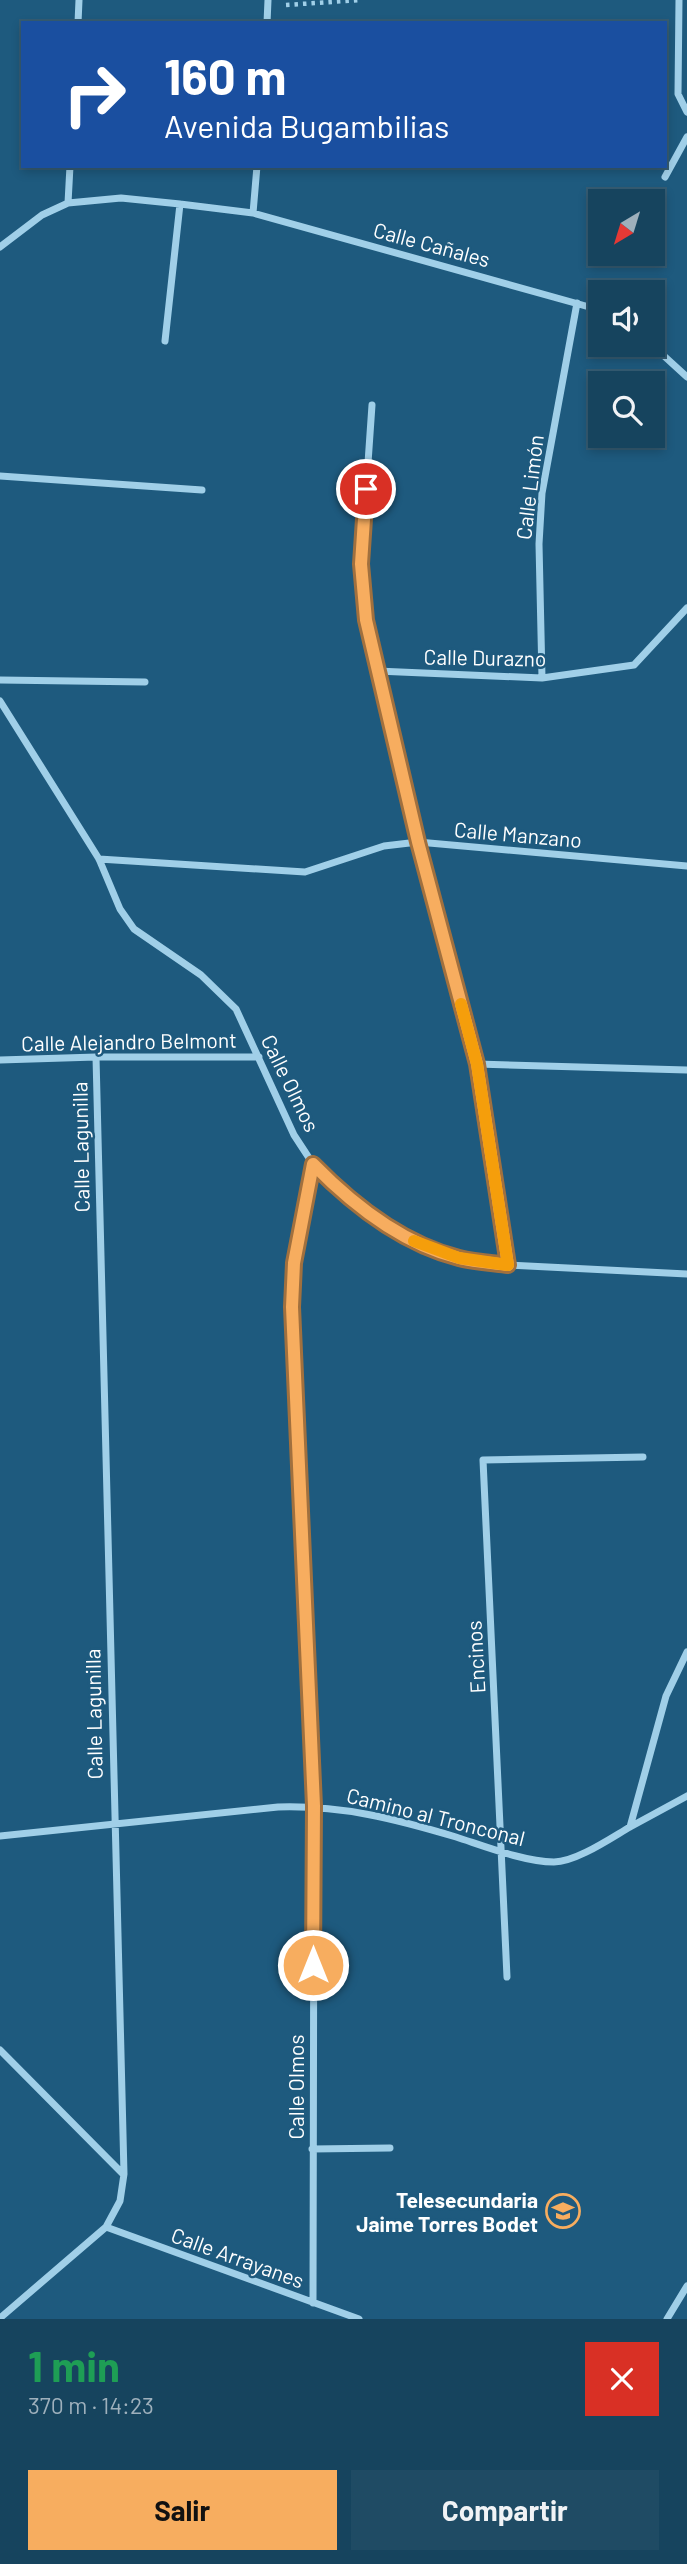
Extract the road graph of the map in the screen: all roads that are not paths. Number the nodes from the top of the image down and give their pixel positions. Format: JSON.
{"nodes":[{"id":1,"x":79,"y":0,"type":"edge"},
{"id":2,"x":679,"y":0,"type":"edge"},
{"id":3,"x":268,"y":3,"type":"edge"},
{"id":4,"x":78,"y":21,"type":"edge"},
{"id":5,"x":267,"y":21,"type":"edge"},
{"id":6,"x":687,"y":113,"type":"edge"},
{"id":7,"x":687,"y":137,"type":"edge"},
{"id":8,"x":70,"y":168,"type":"edge"},
{"id":9,"x":257,"y":168,"type":"edge"},
{"id":10,"x":665,"y":177,"type":"dead end"},
{"id":11,"x":68,"y":204,"type":"junction"},
{"id":12,"x":180,"y":204,"type":"junction"},
{"id":13,"x":253,"y":213,"type":"junction"},
{"id":14,"x":0,"y":247,"type":"edge"},
{"id":15,"x":577,"y":303,"type":"junction"},
{"id":16,"x":588,"y":306,"type":"edge"},
{"id":17,"x":164,"y":341,"type":"dead end"},
{"id":18,"x":665,"y":357,"type":"edge"},
{"id":19,"x":687,"y":377,"type":"edge"},
{"id":20,"x":372,"y":405,"type":"dead end"},
{"id":21,"x":0,"y":476,"type":"edge"},
{"id":22,"x":202,"y":490,"type":"dead end"},
{"id":23,"x":687,"y":608,"type":"edge"},
{"id":24,"x":377,"y":671,"type":"junction"},
{"id":25,"x":541,"y":678,"type":"junction"},
{"id":26,"x":0,"y":680,"type":"edge"},
{"id":27,"x":145,"y":682,"type":"dead end"},
{"id":28,"x":0,"y":701,"type":"edge"},
{"id":29,"x":418,"y":842,"type":"junction"},
{"id":30,"x":99,"y":859,"type":"junction"},
{"id":31,"x":687,"y":866,"type":"edge"},
{"id":32,"x":96,"y":1057,"type":"junction"},
{"id":33,"x":259,"y":1057,"type":"junction"},
{"id":34,"x":0,"y":1060,"type":"edge"},
{"id":35,"x":477,"y":1064,"type":"junction"},
{"id":36,"x":687,"y":1070,"type":"edge"},
{"id":37,"x":313,"y":1164,"type":"junction"},
{"id":38,"x":508,"y":1265,"type":"junction"},
{"id":39,"x":687,"y":1274,"type":"edge"},
{"id":40,"x":643,"y":1457,"type":"dead end"},
{"id":41,"x":687,"y":1652,"type":"edge"},
{"id":42,"x":687,"y":1796,"type":"edge"},
{"id":43,"x":314,"y":1806,"type":"junction"},
{"id":44,"x":113,"y":1825,"type":"junction"},
{"id":45,"x":630,"y":1826,"type":"junction"},
{"id":46,"x":0,"y":1836,"type":"edge"},
{"id":47,"x":502,"y":1851,"type":"junction"},
{"id":48,"x":506,"y":1977,"type":"dead end"},
{"id":49,"x":0,"y":2050,"type":"edge"},
{"id":50,"x":390,"y":2148,"type":"dead end"},
{"id":51,"x":312,"y":2149,"type":"junction"},
{"id":52,"x":124,"y":2174,"type":"junction"},
{"id":53,"x":106,"y":2227,"type":"junction"},
{"id":54,"x":687,"y":2287,"type":"edge"},
{"id":55,"x":313,"y":2302,"type":"junction"},
{"id":56,"x":0,"y":2318,"type":"edge"},
{"id":57,"x":359,"y":2319,"type":"edge"},
{"id":58,"x":667,"y":2319,"type":"edge"}],
"edges":[{"from":1,"to":4,"type":"street"},
{"from":2,"to":6,"type":"street"},
{"from":3,"to":5,"type":"street"},
{"from":7,"to":10,"type":"street"},
{"from":8,"to":11,"type":"street"},
{"from":9,"to":13,"type":"street"},
{"from":11,"to":12,"type":"street","name":"Calle Cañales"},
{"from":11,"to":14,"type":"street","name":"Calle Cañales"},
{"from":12,"to":13,"type":"street","name":"Calle Cañales"},
{"from":12,"to":17,"type":"street"},
{"from":13,"to":15,"type":"street","name":"Calle Cañales"},
{"from":15,"to":16,"type":"street","name":"Calle Cañales"},
{"from":15,"to":25,"type":"street","name":"Calle Limón"},
{"from":18,"to":19,"type":"street"},
{"from":20,"to":24,"type":"street"},
{"from":21,"to":22,"type":"street"},
{"from":23,"to":25,"type":"street","name":"Calle Durazno"},
{"from":24,"to":25,"type":"street","name":"Calle Durazno"},
{"from":24,"to":29,"type":"street"},
{"from":26,"to":27,"type":"street"},
{"from":28,"to":30,"type":"street","name":"Calle Olmos"},
{"from":29,"to":30,"type":"street","name":"Calle Manzano"},
{"from":29,"to":31,"type":"street","name":"Calle Manzano"},
{"from":29,"to":35,"type":"street"},
{"from":30,"to":33,"type":"street","name":"Calle Olmos"},
{"from":32,"to":33,"type":"street","name":"Calle Alejandro Belmont"},
{"from":32,"to":34,"type":"street","name":"Calle Alejandro Belmont"},
{"from":32,"to":44,"type":"street","name":"Calle Lagunilla"},
{"from":33,"to":37,"type":"street","name":"Calle Olmos"},
{"from":35,"to":36,"type":"street"},
{"from":35,"to":38,"type":"street"},
{"from":37,"to":38,"type":"street"},
{"from":37,"to":43,"type":"street","name":"Calle Olmos"},
{"from":38,"to":39,"type":"street"},
{"from":40,"to":47,"type":"street","name":"Encinos"},
{"from":41,"to":45,"type":"street"},
{"from":42,"to":45,"type":"street","name":"Camino al Tronconal"},
{"from":43,"to":44,"type":"street","name":"Camino al Tronconal"},
{"from":43,"to":47,"type":"street","name":"Camino al Tronconal"},
{"from":43,"to":51,"type":"street","name":"Calle Olmos"},
{"from":44,"to":46,"type":"street","name":"Camino al Tronconal"},
{"from":44,"to":52,"type":"street","name":"Calle Lagunilla"},
{"from":45,"to":47,"type":"street","name":"Camino al Tronconal"},
{"from":47,"to":48,"type":"street","name":"Encinos"},
{"from":49,"to":52,"type":"street"},
{"from":50,"to":51,"type":"street"},
{"from":51,"to":55,"type":"street","name":"Calle Olmos"},
{"from":52,"to":53,"type":"street","name":"Calle Lagunilla"},
{"from":53,"to":55,"type":"street","name":"Calle Arrayanes"},
{"from":53,"to":56,"type":"street","name":"Calle Lagunilla"},
{"from":54,"to":58,"type":"street"},
{"from":55,"to":57,"type":"street","name":"Calle Arrayanes"}]}
